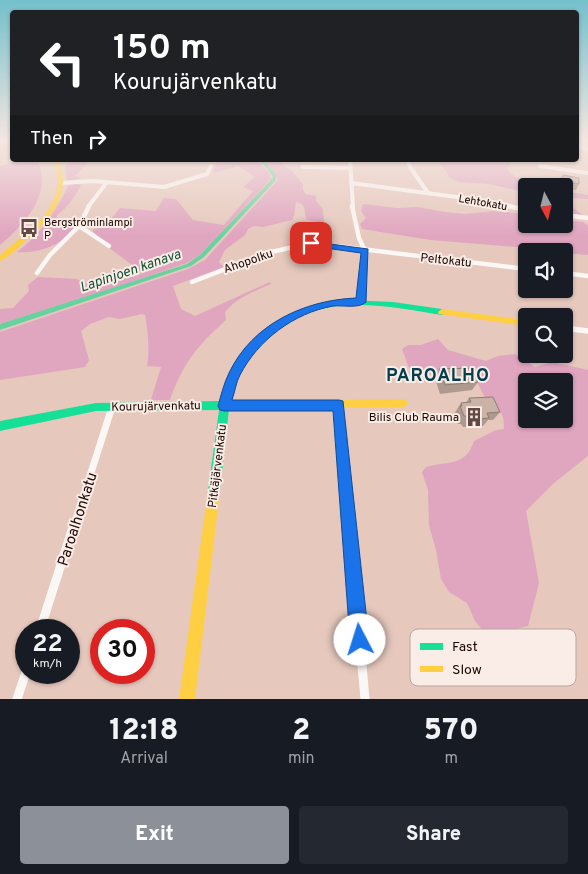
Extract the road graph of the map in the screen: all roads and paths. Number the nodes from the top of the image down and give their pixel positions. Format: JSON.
{"nodes":[{"id":1,"x":61,"y":172,"type":"edge"},
{"id":2,"x":207,"y":172,"type":"edge"},
{"id":3,"x":350,"y":172,"type":"edge"},
{"id":4,"x":413,"y":172,"type":"edge"},
{"id":5,"x":107,"y":182,"type":"junction"},
{"id":6,"x":62,"y":183,"type":"junction"},
{"id":7,"x":351,"y":184,"type":"junction"},
{"id":8,"x":428,"y":193,"type":"junction"},
{"id":9,"x":518,"y":208,"type":"edge"},
{"id":10,"x":573,"y":216,"type":"edge"},
{"id":11,"x":588,"y":218,"type":"edge"},
{"id":12,"x":79,"y":226,"type":"junction"},
{"id":13,"x":109,"y":246,"type":"dead end"},
{"id":14,"x":365,"y":251,"type":"junction"},
{"id":15,"x":0,"y":259,"type":"edge"},
{"id":16,"x":518,"y":268,"type":"edge"},
{"id":17,"x":37,"y":273,"type":"dead end"},
{"id":18,"x":573,"y":275,"type":"edge"},
{"id":19,"x":588,"y":276,"type":"edge"},
{"id":20,"x":192,"y":282,"type":"dead end"},
{"id":21,"x":360,"y":302,"type":"junction"},
{"id":22,"x":518,"y":322,"type":"edge"},
{"id":23,"x":573,"y":329,"type":"edge"},
{"id":24,"x":588,"y":331,"type":"edge"},
{"id":25,"x":403,"y":403,"type":"dead end"},
{"id":26,"x":339,"y":405,"type":"junction"},
{"id":27,"x":224,"y":406,"type":"junction"},
{"id":28,"x":112,"y":407,"type":"junction"},
{"id":29,"x":0,"y":426,"type":"edge"},
{"id":30,"x":44,"y":619,"type":"edge"},
{"id":31,"x":22,"y":684,"type":"edge"},
{"id":32,"x":17,"y":699,"type":"edge"},
{"id":33,"x":187,"y":699,"type":"edge"},
{"id":34,"x":365,"y":699,"type":"edge"}],
"edges":[{"from":1,"to":6,"type":"street"},
{"from":2,"to":5,"type":"street"},
{"from":3,"to":7,"type":"street"},
{"from":4,"to":8,"type":"street"},
{"from":5,"to":6,"type":"street"},
{"from":5,"to":12,"type":"street"},
{"from":6,"to":15,"type":"street"},
{"from":7,"to":8,"type":"street","name":"Lehtokatu"},
{"from":7,"to":14,"type":"street"},
{"from":8,"to":9,"type":"street","name":"Lehtokatu"},
{"from":10,"to":11,"type":"street"},
{"from":12,"to":13,"type":"street"},
{"from":12,"to":17,"type":"street"},
{"from":14,"to":16,"type":"street","name":"Peltokatu"},
{"from":14,"to":20,"type":"street","name":"Ahopolku"},
{"from":14,"to":21,"type":"street"},
{"from":18,"to":19,"type":"street"},
{"from":21,"to":22,"type":"street","name":"Pitkäjärvenkatu"},
{"from":21,"to":27,"type":"street","name":"Pitkäjärvenkatu"},
{"from":23,"to":24,"type":"street"},
{"from":25,"to":26,"type":"street","name":"Kourujärvenkatu"},
{"from":26,"to":27,"type":"street","name":"Kourujärvenkatu"},
{"from":26,"to":34,"type":"street"},
{"from":27,"to":28,"type":"street","name":"Kourujärvenkatu"},
{"from":27,"to":33,"type":"street","name":"Pitkäjärvenkatu"},
{"from":28,"to":29,"type":"street","name":"Kourujärvenkatu"},
{"from":28,"to":30,"type":"street","name":"Paroalhonkatu"},
{"from":31,"to":32,"type":"street"}]}
